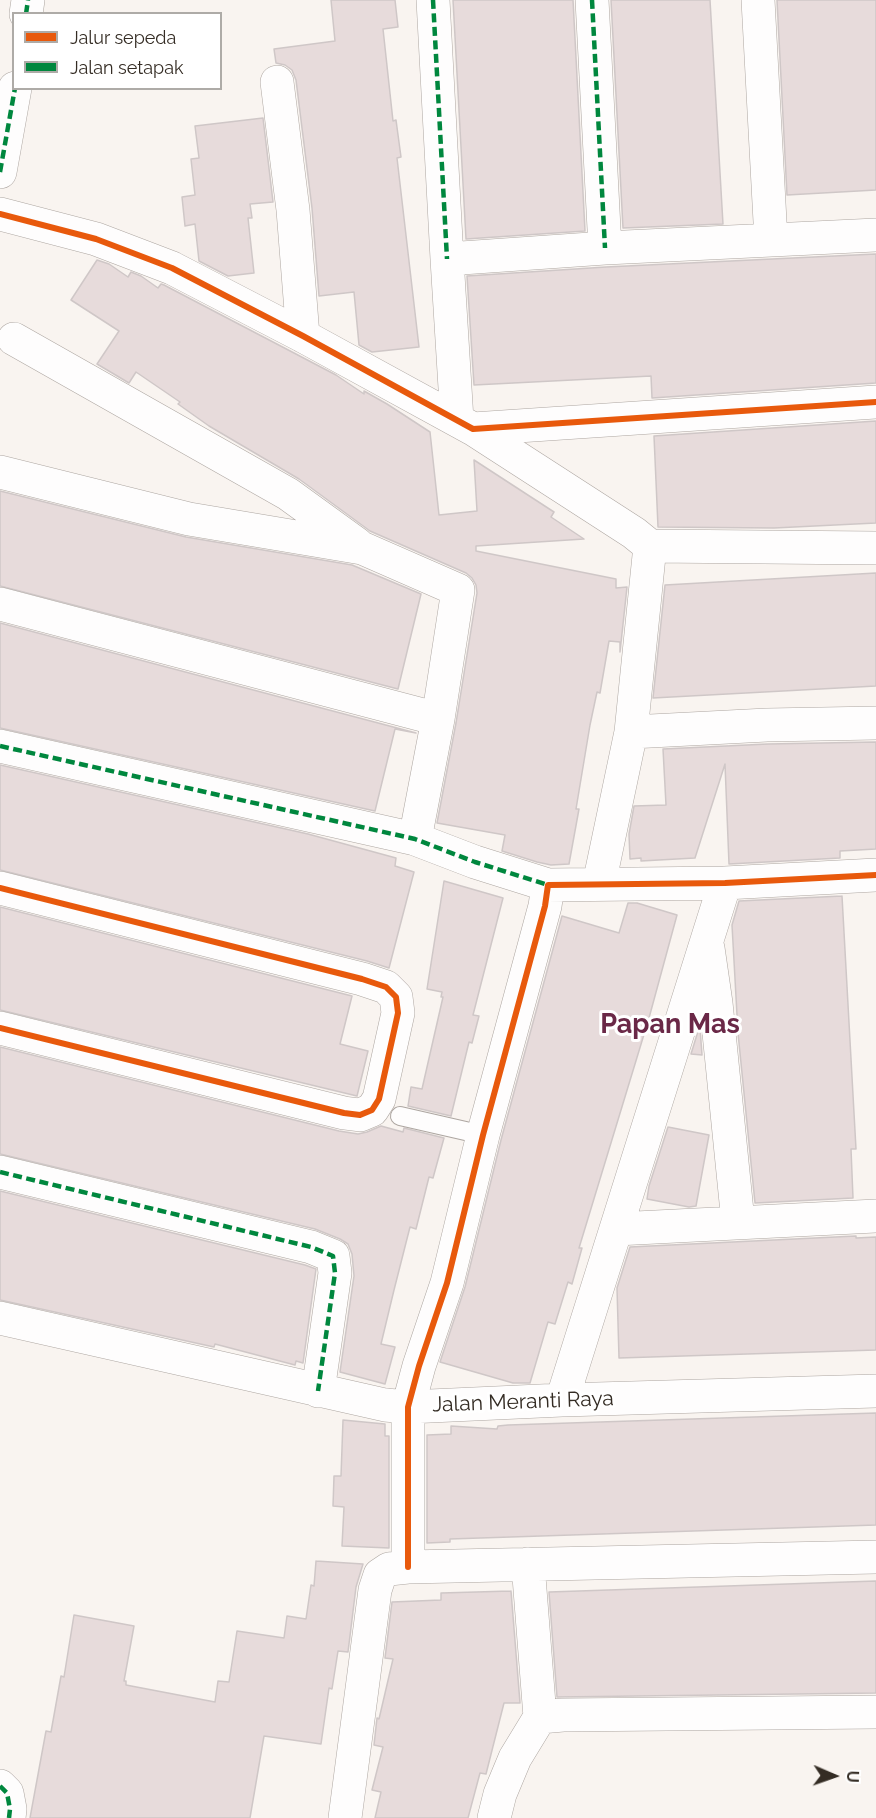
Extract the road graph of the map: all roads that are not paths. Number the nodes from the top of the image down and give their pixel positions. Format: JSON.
{"nodes":[{"id":1,"x":434,"y":0,"type":"edge"},
{"id":2,"x":592,"y":0,"type":"edge"},
{"id":3,"x":758,"y":0,"type":"edge"},
{"id":4,"x":277,"y":82,"type":"dead end"},
{"id":5,"x":15,"y":90,"type":"edge"},
{"id":6,"x":0,"y":172,"type":"edge"},
{"id":7,"x":0,"y":214,"type":"edge"},
{"id":8,"x":876,"y":235,"type":"edge"},
{"id":9,"x":771,"y":240,"type":"junction"},
{"id":10,"x":605,"y":248,"type":"junction"},
{"id":11,"x":447,"y":259,"type":"junction"},
{"id":12,"x":303,"y":336,"type":"junction"},
{"id":13,"x":14,"y":339,"type":"dead end"},
{"id":14,"x":876,"y":402,"type":"edge"},
{"id":15,"x":465,"y":425,"type":"junction"},
{"id":16,"x":0,"y":472,"type":"edge"},
{"id":17,"x":650,"y":546,"type":"junction"},
{"id":18,"x":362,"y":548,"type":"junction"},
{"id":19,"x":876,"y":548,"type":"edge"},
{"id":20,"x":0,"y":604,"type":"edge"},
{"id":21,"x":438,"y":719,"type":"junction"},
{"id":22,"x":876,"y":723,"type":"edge"},
{"id":23,"x":631,"y":732,"type":"junction"},
{"id":24,"x":0,"y":746,"type":"edge"},
{"id":25,"x":415,"y":839,"type":"junction"},
{"id":26,"x":876,"y":875,"type":"edge"},
{"id":27,"x":724,"y":883,"type":"junction"},
{"id":28,"x":599,"y":884,"type":"junction"},
{"id":29,"x":548,"y":885,"type":"junction"},
{"id":30,"x":0,"y":888,"type":"edge"},
{"id":31,"x":706,"y":940,"type":"junction"},
{"id":32,"x":0,"y":1028,"type":"edge"},
{"id":33,"x":400,"y":1116,"type":"dead end"},
{"id":34,"x":483,"y":1135,"type":"junction"},
{"id":35,"x":0,"y":1172,"type":"edge"},
{"id":36,"x":876,"y":1216,"type":"edge"},
{"id":37,"x":738,"y":1222,"type":"junction"},
{"id":38,"x":616,"y":1229,"type":"junction"},
{"id":39,"x":0,"y":1318,"type":"edge"},
{"id":40,"x":318,"y":1391,"type":"junction"},
{"id":41,"x":876,"y":1391,"type":"edge"},
{"id":42,"x":562,"y":1400,"type":"junction"},
{"id":43,"x":408,"y":1407,"type":"junction"},
{"id":44,"x":876,"y":1557,"type":"edge"},
{"id":45,"x":528,"y":1564,"type":"junction"},
{"id":46,"x":408,"y":1567,"type":"junction"},
{"id":47,"x":876,"y":1712,"type":"edge"},
{"id":48,"x":540,"y":1717,"type":"junction"},
{"id":49,"x":0,"y":1786,"type":"edge"},
{"id":50,"x":9,"y":1818,"type":"edge"},
{"id":51,"x":345,"y":1818,"type":"edge"},
{"id":52,"x":494,"y":1818,"type":"edge"}],
"edges":[{"from":1,"to":11,"type":"street"},
{"from":2,"to":10,"type":"street"},
{"from":3,"to":9,"type":"street"},
{"from":4,"to":12,"type":"street"},
{"from":5,"to":6,"type":"street"},
{"from":7,"to":12,"type":"street"},
{"from":8,"to":9,"type":"street"},
{"from":9,"to":10,"type":"street"},
{"from":10,"to":11,"type":"street"},
{"from":11,"to":15,"type":"street"},
{"from":12,"to":15,"type":"street"},
{"from":13,"to":18,"type":"street"},
{"from":14,"to":15,"type":"street"},
{"from":15,"to":17,"type":"street"},
{"from":16,"to":18,"type":"street"},
{"from":17,"to":19,"type":"street"},
{"from":17,"to":23,"type":"street"},
{"from":18,"to":21,"type":"street"},
{"from":20,"to":21,"type":"street"},
{"from":21,"to":25,"type":"street"},
{"from":22,"to":23,"type":"street"},
{"from":23,"to":28,"type":"street"},
{"from":24,"to":25,"type":"street"},
{"from":25,"to":29,"type":"street"},
{"from":26,"to":27,"type":"street"},
{"from":27,"to":28,"type":"street"},
{"from":27,"to":31,"type":"street"},
{"from":28,"to":29,"type":"street"},
{"from":29,"to":34,"type":"street"},
{"from":30,"to":32,"type":"street"},
{"from":31,"to":37,"type":"street"},
{"from":31,"to":38,"type":"street"},
{"from":33,"to":34,"type":"lane"},
{"from":34,"to":43,"type":"street"},
{"from":35,"to":40,"type":"street"},
{"from":36,"to":37,"type":"street"},
{"from":37,"to":38,"type":"street"},
{"from":38,"to":42,"type":"street"},
{"from":39,"to":40,"type":"street","name":"Jalan Meranti Raya"},
{"from":40,"to":43,"type":"street","name":"Jalan Meranti Raya"},
{"from":41,"to":42,"type":"street","name":"Jalan Meranti Raya"},
{"from":42,"to":43,"type":"street","name":"Jalan Meranti Raya"},
{"from":43,"to":46,"type":"street"},
{"from":44,"to":45,"type":"street"},
{"from":45,"to":46,"type":"street"},
{"from":45,"to":48,"type":"street"},
{"from":46,"to":51,"type":"street"},
{"from":47,"to":48,"type":"street"},
{"from":48,"to":52,"type":"street"},
{"from":49,"to":50,"type":"street"}]}
